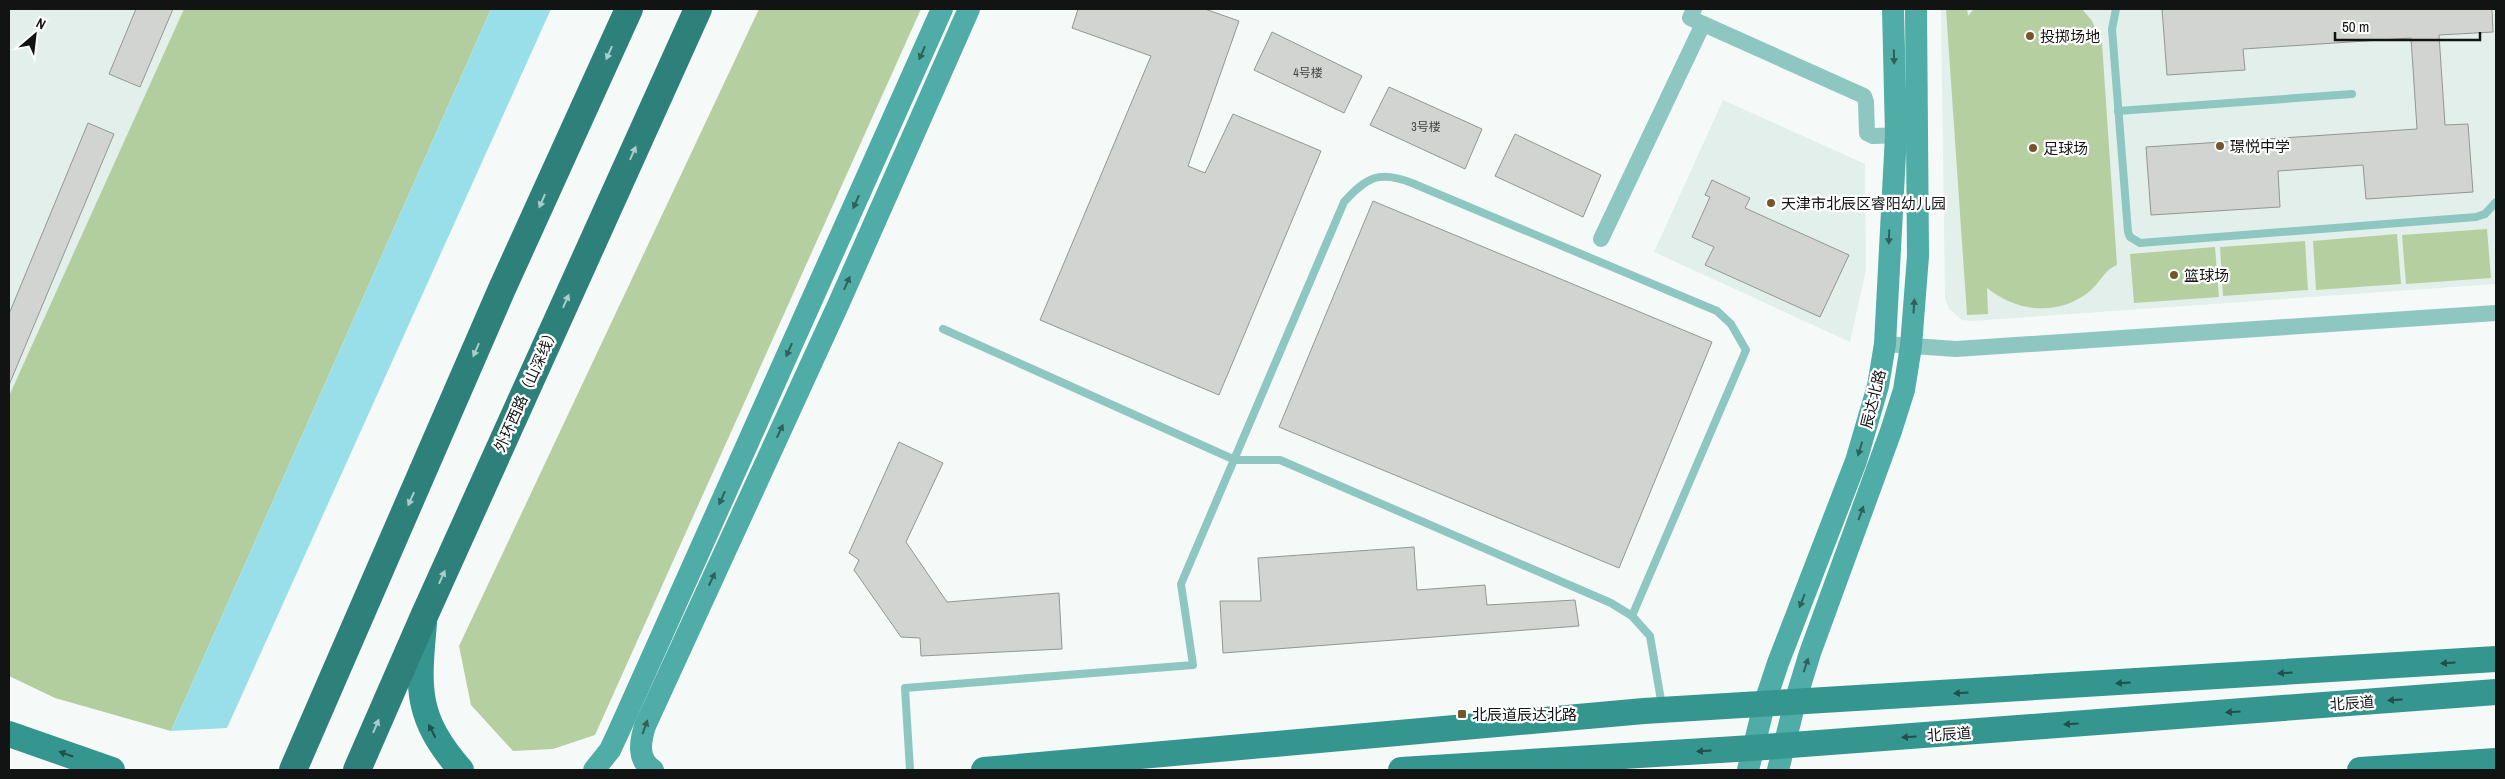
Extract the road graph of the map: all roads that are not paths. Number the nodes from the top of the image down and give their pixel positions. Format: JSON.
{"nodes":[{"id":1,"x":629,"y":9,"type":"edge"},
{"id":2,"x":698,"y":9,"type":"edge"},
{"id":3,"x":942,"y":9,"type":"edge"},
{"id":4,"x":969,"y":9,"type":"edge"},
{"id":5,"x":1694,"y":9,"type":"edge"},
{"id":6,"x":1893,"y":9,"type":"edge"},
{"id":7,"x":1916,"y":9,"type":"edge"},
{"id":8,"x":2116,"y":9,"type":"edge"},
{"id":9,"x":1703,"y":24,"type":"junction"},
{"id":10,"x":2352,"y":94,"type":"dead end"},
{"id":11,"x":2118,"y":111,"type":"junction"},
{"id":12,"x":1906,"y":135,"type":"junction"},
{"id":13,"x":2496,"y":202,"type":"edge"},
{"id":14,"x":1601,"y":239,"type":"dead end"},
{"id":15,"x":2496,"y":313,"type":"edge"},
{"id":16,"x":943,"y":329,"type":"dead end"},
{"id":17,"x":1885,"y":344,"type":"junction"},
{"id":18,"x":1911,"y":346,"type":"junction"},
{"id":19,"x":1235,"y":460,"type":"junction"},
{"id":20,"x":424,"y":614,"type":"junction"},
{"id":21,"x":1632,"y":616,"type":"junction"},
{"id":22,"x":2496,"y":660,"type":"edge"},
{"id":23,"x":2494,"y":691,"type":"edge"},
{"id":24,"x":1795,"y":702,"type":"junction"},
{"id":25,"x":1764,"y":705,"type":"junction"},
{"id":26,"x":1662,"y":710,"type":"junction"},
{"id":27,"x":9,"y":734,"type":"edge"},
{"id":28,"x":1781,"y":758,"type":"edge"},
{"id":29,"x":1750,"y":759,"type":"edge"},
{"id":30,"x":2496,"y":761,"type":"edge"},
{"id":31,"x":459,"y":766,"type":"edge"},
{"id":32,"x":112,"y":770,"type":"edge"},
{"id":33,"x":293,"y":770,"type":"edge"},
{"id":34,"x":357,"y":770,"type":"edge"},
{"id":35,"x":594,"y":770,"type":"edge"},
{"id":36,"x":653,"y":770,"type":"edge"},
{"id":37,"x":910,"y":770,"type":"edge"},
{"id":38,"x":984,"y":770,"type":"edge"},
{"id":39,"x":1401,"y":770,"type":"edge"},
{"id":40,"x":2360,"y":770,"type":"edge"}],
"edges":[{"from":1,"to":33,"type":"highway","one_way":true},
{"from":20,"to":2,"type":"highway","name":"外环西路（山深线）","one_way":true},
{"from":3,"to":35,"type":"street","one_way":true},
{"from":36,"to":4,"type":"street","one_way":true},
{"from":5,"to":9,"type":"street"},
{"from":6,"to":12,"type":"street","name":"辰达北路","one_way":true},
{"from":7,"to":12,"type":"street","name":"辰达北路"},
{"from":8,"to":11,"type":"lane"},
{"from":9,"to":12,"type":"street"},
{"from":9,"to":14,"type":"street"},
{"from":10,"to":11,"type":"lane"},
{"from":11,"to":13,"type":"lane"},
{"from":12,"to":17,"type":"street","name":"辰达北路","one_way":true},
{"from":18,"to":12,"type":"street","name":"辰达北路","one_way":true},
{"from":15,"to":18,"type":"street"},
{"from":16,"to":19,"type":"lane"},
{"from":17,"to":18,"type":"street"},
{"from":17,"to":25,"type":"street","name":"辰达北路","one_way":true},
{"from":24,"to":18,"type":"street","name":"辰达北路","one_way":true},
{"from":19,"to":21,"type":"lane"},
{"from":19,"to":21,"type":"lane"},
{"from":19,"to":37,"type":"lane"},
{"from":31,"to":20,"type":"main road","one_way":true},
{"from":34,"to":20,"type":"highway","name":"外环西路（山深线）","one_way":true},
{"from":21,"to":26,"type":"lane"},
{"from":22,"to":24,"type":"main road","one_way":true},
{"from":23,"to":28,"type":"main road","name":"北辰道","one_way":true},
{"from":24,"to":25,"type":"main road"},
{"from":24,"to":28,"type":"street","name":"辰达北路"},
{"from":25,"to":26,"type":"main road"},
{"from":25,"to":29,"type":"street","name":"辰达北路"},
{"from":26,"to":38,"type":"main road"},
{"from":32,"to":27,"type":"main road","one_way":true},
{"from":28,"to":29,"type":"main road","name":"北辰道"},
{"from":29,"to":39,"type":"main road","name":"北辰道","one_way":true},
{"from":30,"to":40,"type":"main road"}]}
